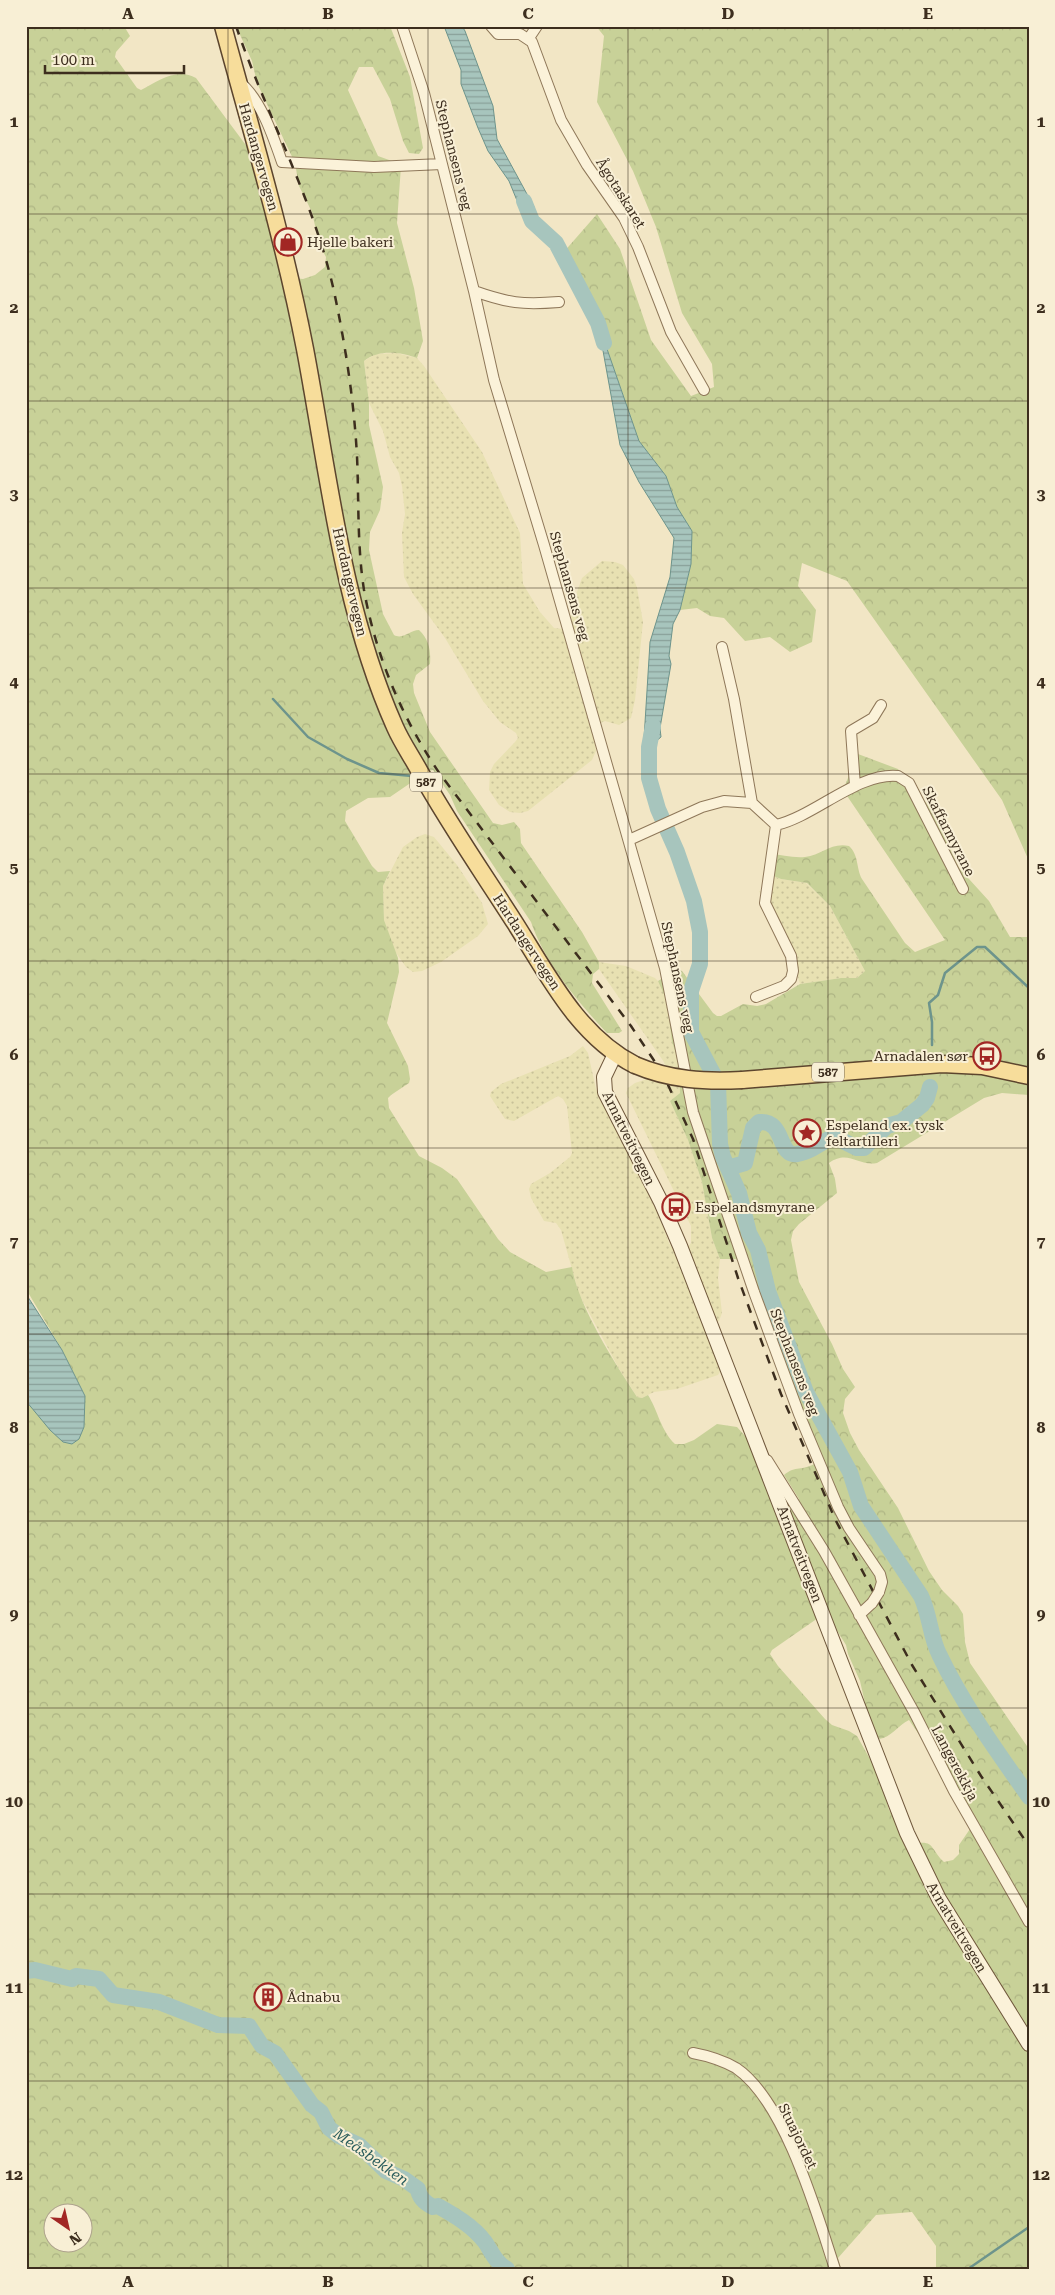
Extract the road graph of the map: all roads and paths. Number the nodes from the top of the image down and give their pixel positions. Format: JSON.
{"nodes":[{"id":1,"x":223,"y":26,"type":"edge"},
{"id":2,"x":402,"y":26,"type":"edge"},
{"id":3,"x":491,"y":26,"type":"edge"},
{"id":4,"x":537,"y":26,"type":"edge"},
{"id":5,"x":529,"y":38,"type":"junction"},
{"id":6,"x":238,"y":80,"type":"junction"},
{"id":7,"x":442,"y":164,"type":"junction"},
{"id":8,"x":474,"y":291,"type":"junction"},
{"id":9,"x":559,"y":302,"type":"dead end"},
{"id":10,"x":704,"y":390,"type":"dead end"},
{"id":11,"x":722,"y":647,"type":"dead end"},
{"id":12,"x":880,"y":705,"type":"dead end"},
{"id":13,"x":855,"y":786,"type":"junction"},
{"id":14,"x":752,"y":803,"type":"junction"},
{"id":15,"x":776,"y":825,"type":"junction"},
{"id":16,"x":629,"y":840,"type":"junction"},
{"id":17,"x":963,"y":889,"type":"dead end"},
{"id":18,"x":756,"y":997,"type":"dead end"},
{"id":19,"x":615,"y":1054,"type":"junction"},
{"id":20,"x":1029,"y":1076,"type":"edge"},
{"id":21,"x":759,"y":1449,"type":"junction"},
{"id":22,"x":859,"y":1616,"type":"junction"},
{"id":23,"x":1029,"y":1922,"type":"edge"},
{"id":24,"x":1029,"y":2044,"type":"edge"},
{"id":25,"x":693,"y":2053,"type":"dead end"},
{"id":26,"x":835,"y":2269,"type":"edge"}],
"edges":[{"from":1,"to":6,"type":"main road","name":"Hardangervegen","number":"587"},
{"from":2,"to":7,"type":"street","name":"Stephansens veg"},
{"from":3,"to":5,"type":"street"},
{"from":4,"to":5,"type":"street"},
{"from":5,"to":10,"type":"street","name":"Ågotaskaret"},
{"from":6,"to":7,"type":"street"},
{"from":6,"to":19,"type":"main road","name":"Hardangervegen","number":"587"},
{"from":7,"to":8,"type":"street","name":"Stephansens veg"},
{"from":8,"to":9,"type":"street"},
{"from":8,"to":16,"type":"street","name":"Stephansens veg"},
{"from":11,"to":14,"type":"street"},
{"from":12,"to":13,"type":"street"},
{"from":13,"to":15,"type":"street","name":"Skaffarmyrane"},
{"from":13,"to":17,"type":"street","name":"Skaffarmyrane"},
{"from":14,"to":15,"type":"street"},
{"from":14,"to":16,"type":"street"},
{"from":15,"to":18,"type":"street"},
{"from":16,"to":22,"type":"street","name":"Stephansens veg","bridge":true},
{"from":19,"to":20,"type":"main road","name":"Hardangervegen","number":"587","bridge":true},
{"from":19,"to":21,"type":"main road","name":"Arnatveitvegen"},
{"from":21,"to":22,"type":"street","name":"Langerekkja"},
{"from":21,"to":24,"type":"main road","name":"Arnatveitvegen"},
{"from":22,"to":23,"type":"street","name":"Langerekkja"},
{"from":25,"to":26,"type":"street","name":"Stuajordet"}]}
